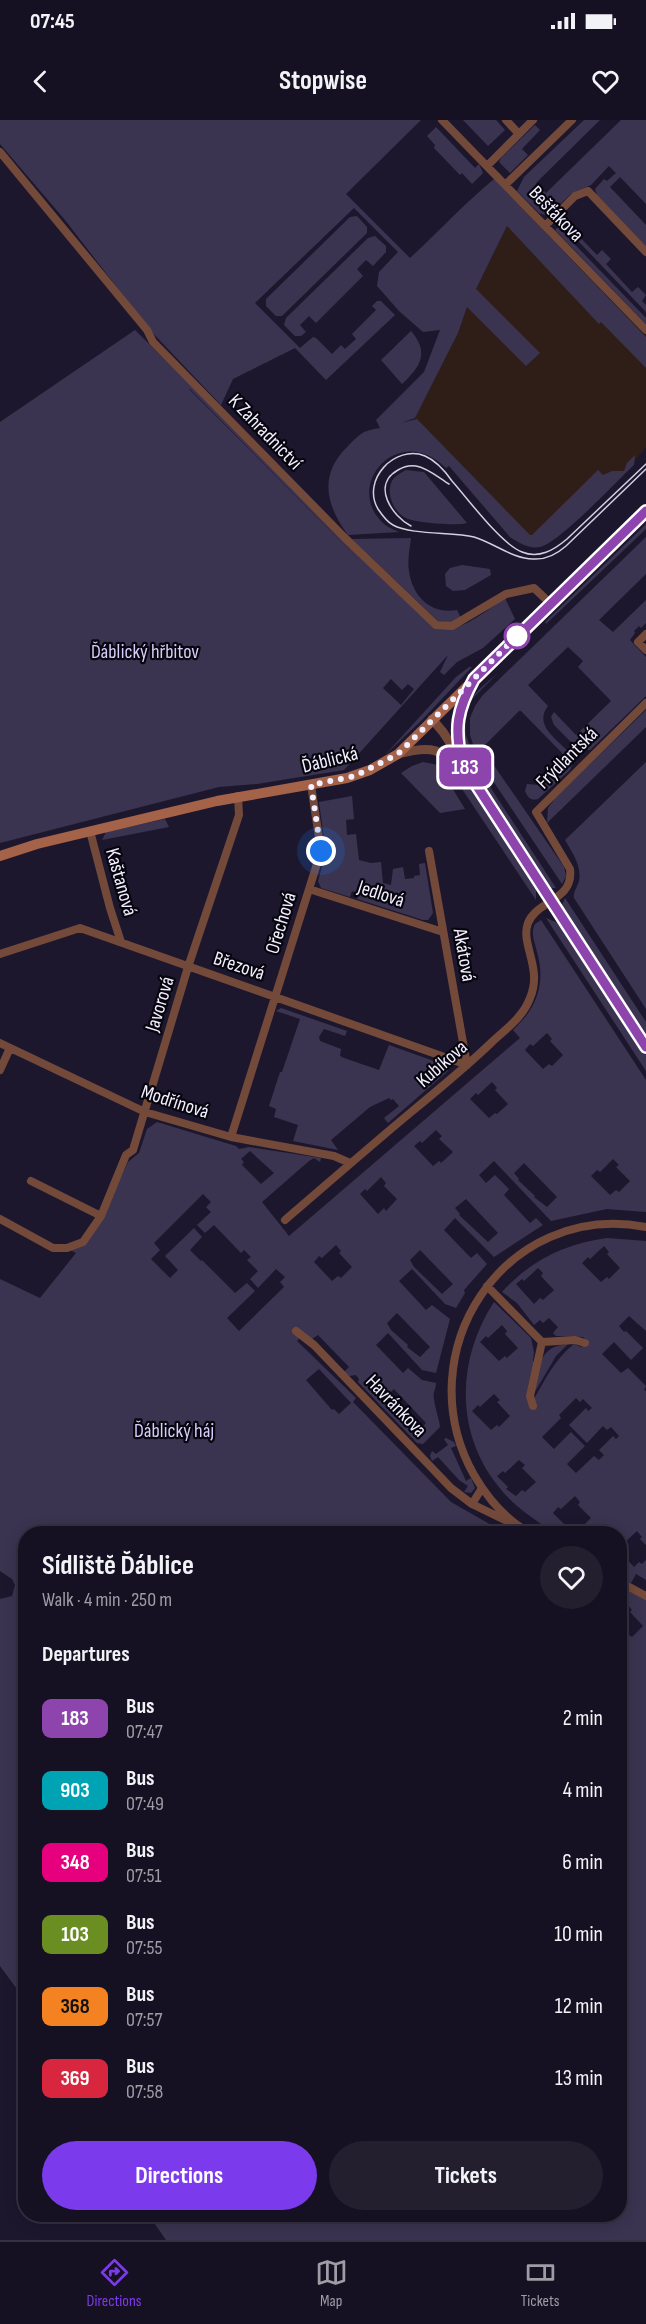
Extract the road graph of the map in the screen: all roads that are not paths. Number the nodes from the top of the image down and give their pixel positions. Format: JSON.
{"nodes":[{"id":1,"x":442,"y":120,"type":"edge"},
{"id":2,"x":507,"y":120,"type":"edge"},
{"id":3,"x":533,"y":120,"type":"edge"},
{"id":4,"x":572,"y":120,"type":"edge"},
{"id":5,"x":519,"y":134,"type":"junction"},
{"id":6,"x":0,"y":152,"type":"edge"},
{"id":7,"x":487,"y":166,"type":"junction"},
{"id":8,"x":505,"y":185,"type":"junction"},
{"id":9,"x":545,"y":226,"type":"junction"},
{"id":10,"x":646,"y":252,"type":"edge"},
{"id":11,"x":646,"y":330,"type":"edge"},
{"id":12,"x":646,"y":511,"type":"edge"},
{"id":13,"x":550,"y":603,"type":"junction"},
{"id":14,"x":646,"y":634,"type":"edge"},
{"id":15,"x":646,"y":650,"type":"edge"},
{"id":16,"x":474,"y":679,"type":"junction"},
{"id":17,"x":646,"y":703,"type":"edge"},
{"id":18,"x":432,"y":719,"type":"junction"},
{"id":19,"x":398,"y":754,"type":"junction"},
{"id":20,"x":462,"y":763,"type":"junction"},
{"id":21,"x":311,"y":785,"type":"junction"},
{"id":22,"x":238,"y":796,"type":"junction"},
{"id":23,"x":90,"y":831,"type":"junction"},
{"id":24,"x":429,"y":851,"type":"dead end"},
{"id":25,"x":0,"y":856,"type":"edge"},
{"id":26,"x":309,"y":889,"type":"junction"},
{"id":27,"x":551,"y":902,"type":"junction"},
{"id":28,"x":443,"y":932,"type":"junction"},
{"id":29,"x":121,"y":942,"type":"junction"},
{"id":30,"x":0,"y":954,"type":"edge"},
{"id":31,"x":189,"y":967,"type":"junction"},
{"id":32,"x":276,"y":996,"type":"junction"},
{"id":33,"x":0,"y":1042,"type":"edge"},
{"id":34,"x":646,"y":1047,"type":"edge"},
{"id":35,"x":10,"y":1048,"type":"junction"},
{"id":36,"x":467,"y":1065,"type":"junction"},
{"id":37,"x":0,"y":1070,"type":"edge"},
{"id":38,"x":145,"y":1112,"type":"junction"},
{"id":39,"x":231,"y":1137,"type":"junction"},
{"id":40,"x":350,"y":1163,"type":"junction"},
{"id":41,"x":31,"y":1181,"type":"dead end"},
{"id":42,"x":101,"y":1216,"type":"junction"},
{"id":43,"x":0,"y":1220,"type":"edge"},
{"id":44,"x":285,"y":1220,"type":"dead end"},
{"id":45,"x":646,"y":1227,"type":"edge"},
{"id":46,"x":487,"y":1286,"type":"junction"},
{"id":47,"x":296,"y":1331,"type":"dead end"},
{"id":48,"x":542,"y":1342,"type":"junction"},
{"id":49,"x":585,"y":1343,"type":"dead end"},
{"id":50,"x":533,"y":1406,"type":"dead end"},
{"id":51,"x":482,"y":1488,"type":"junction"},
{"id":52,"x":472,"y":1504,"type":"junction"},
{"id":53,"x":518,"y":1526,"type":"joint"},
{"id":54,"x":627,"y":1586,"type":"edge"},
{"id":55,"x":646,"y":1596,"type":"edge"}],
"edges":[{"from":1,"to":7,"type":"street","name":"Bešťákova"},
{"from":2,"to":5,"type":"street"},
{"from":3,"to":5,"type":"street"},
{"from":4,"to":8,"type":"street"},
{"from":5,"to":7,"type":"street"},
{"from":6,"to":13,"type":"street","name":"K Zahradnictví"},
{"from":7,"to":8,"type":"street","name":"Bešťákova"},
{"from":8,"to":9,"type":"street","name":"Bešťákova"},
{"from":9,"to":10,"type":"street"},
{"from":9,"to":11,"type":"street","name":"Bešťákova"},
{"from":12,"to":13,"type":"main road","name":"Ďáblická"},
{"from":13,"to":16,"type":"main road","name":"Ďáblická"},
{"from":14,"to":15,"type":"street"},
{"from":16,"to":18,"type":"main road","name":"Ďáblická"},
{"from":16,"to":20,"type":"street"},
{"from":17,"to":27,"type":"street","name":"Frýdlantská"},
{"from":18,"to":19,"type":"main road","name":"Ďáblická"},
{"from":18,"to":20,"type":"street"},
{"from":19,"to":20,"type":"street"},
{"from":19,"to":21,"type":"main road","name":"Ďáblická"},
{"from":20,"to":27,"type":"street"},
{"from":21,"to":22,"type":"main road","name":"Ďáblická"},
{"from":21,"to":26,"type":"street","name":"Ořechová"},
{"from":22,"to":23,"type":"main road","name":"Ďáblická"},
{"from":22,"to":31,"type":"street","name":"Javorová"},
{"from":23,"to":25,"type":"main road","name":"Ďáblická"},
{"from":23,"to":29,"type":"street","name":"Kaštanová"},
{"from":24,"to":28,"type":"street","name":"Akátová"},
{"from":26,"to":28,"type":"street","name":"Jedlová"},
{"from":26,"to":32,"type":"street","name":"Ořechová"},
{"from":27,"to":34,"type":"street"},
{"from":27,"to":36,"type":"street","name":"Kubíkova"},
{"from":28,"to":36,"type":"street","name":"Akátová"},
{"from":29,"to":30,"type":"street","name":"Březová"},
{"from":29,"to":31,"type":"street","name":"Březová"},
{"from":31,"to":32,"type":"street","name":"Březová"},
{"from":31,"to":38,"type":"street","name":"Javorová"},
{"from":32,"to":36,"type":"street","name":"Březová"},
{"from":32,"to":39,"type":"street","name":"Ořechová"},
{"from":33,"to":35,"type":"street","name":"Modřínová"},
{"from":35,"to":37,"type":"street"},
{"from":35,"to":38,"type":"street","name":"Modřínová"},
{"from":36,"to":40,"type":"street","name":"Kubíkova"},
{"from":38,"to":39,"type":"street","name":"Modřínová"},
{"from":38,"to":42,"type":"street","name":"Javorová"},
{"from":39,"to":40,"type":"street","name":"Modřínová"},
{"from":40,"to":44,"type":"street","name":"Kubíkova"},
{"from":41,"to":42,"type":"street"},
{"from":42,"to":43,"type":"street","name":"Javorová"},
{"from":45,"to":46,"type":"street"},
{"from":46,"to":48,"type":"street"},
{"from":46,"to":51,"type":"street"},
{"from":47,"to":52,"type":"street","name":"Havránkova"},
{"from":48,"to":49,"type":"street"},
{"from":48,"to":50,"type":"street"},
{"from":51,"to":52,"type":"street"},
{"from":51,"to":53,"type":"street"},
{"from":52,"to":53,"type":"street","name":"Havránkova"},
{"from":54,"to":55,"type":"street"}]}
